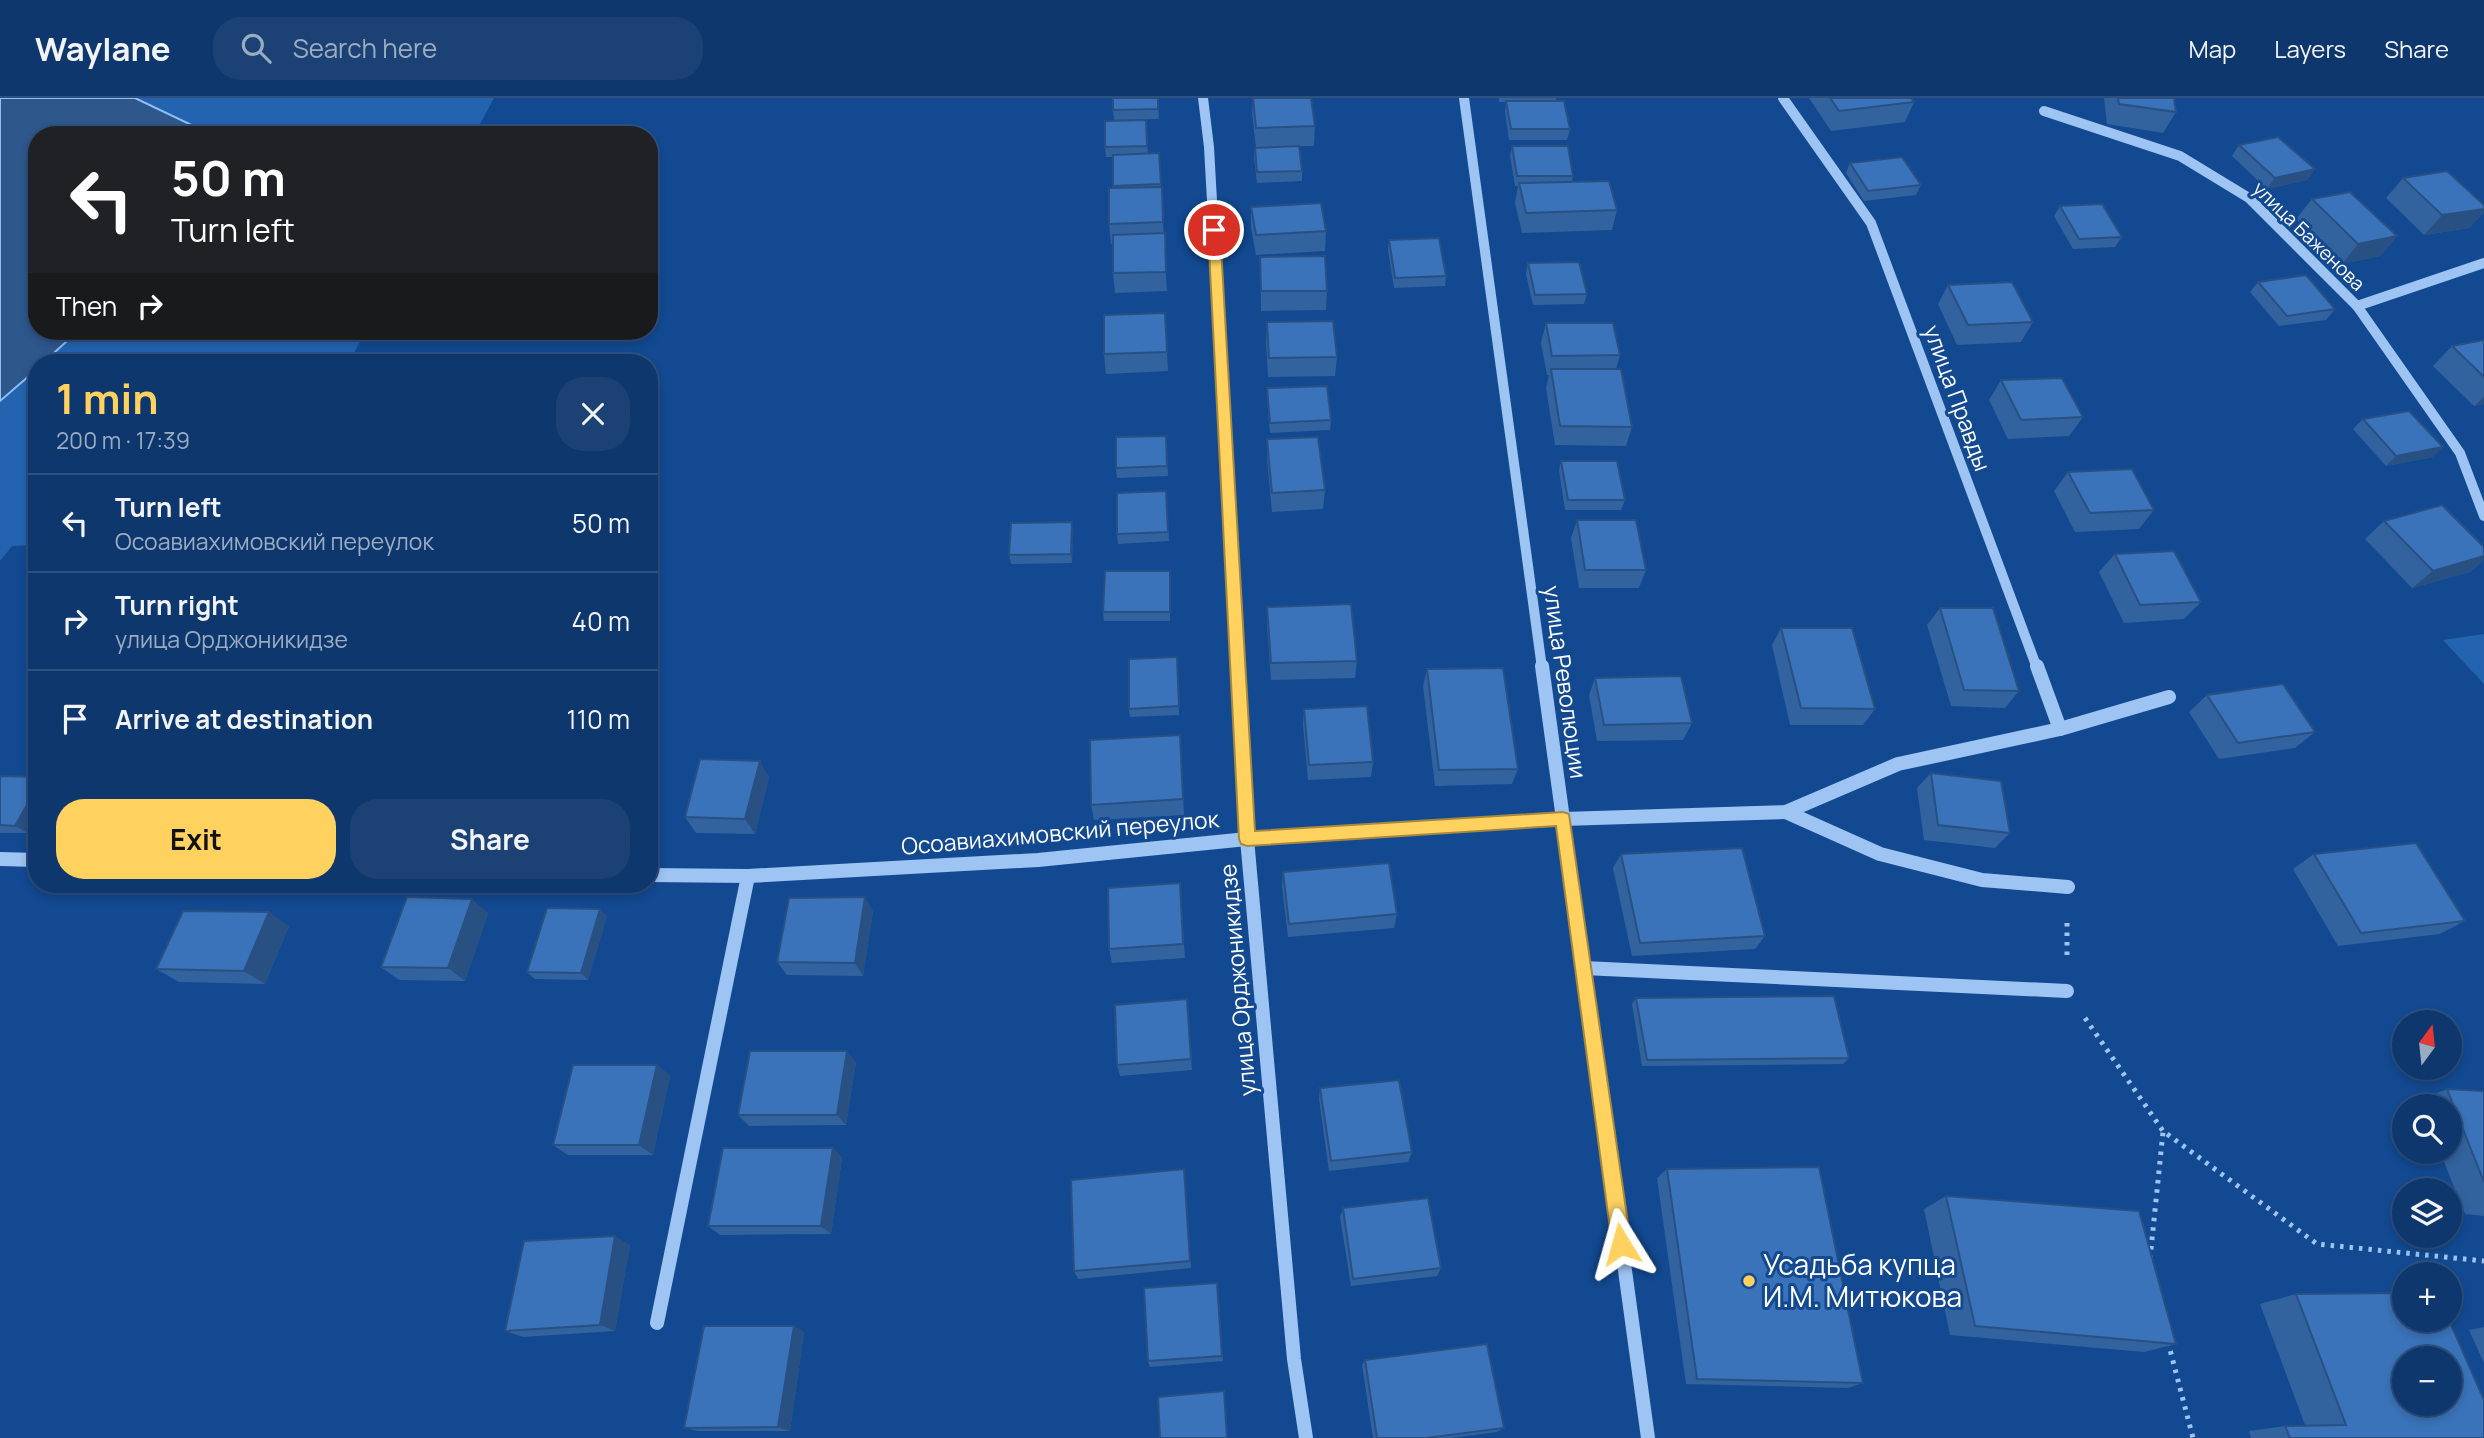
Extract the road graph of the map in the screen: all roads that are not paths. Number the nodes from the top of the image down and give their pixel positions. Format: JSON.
{"nodes":[{"id":1,"x":1203,"y":98,"type":"edge"},
{"id":2,"x":1464,"y":98,"type":"edge"},
{"id":3,"x":1783,"y":98,"type":"edge"},
{"id":4,"x":2044,"y":111,"type":"dead end"},
{"id":5,"x":2484,"y":263,"type":"edge"},
{"id":6,"x":2357,"y":306,"type":"junction"},
{"id":7,"x":2484,"y":516,"type":"edge"},
{"id":8,"x":2169,"y":696,"type":"dead end"},
{"id":9,"x":2060,"y":729,"type":"junction"},
{"id":10,"x":1786,"y":811,"type":"junction"},
{"id":11,"x":1563,"y":819,"type":"junction"},
{"id":12,"x":1247,"y":839,"type":"junction"},
{"id":13,"x":0,"y":859,"type":"edge"},
{"id":14,"x":28,"y":860,"type":"edge"},
{"id":15,"x":658,"y":876,"type":"edge"},
{"id":16,"x":748,"y":876,"type":"junction"},
{"id":17,"x":2068,"y":887,"type":"road end"},
{"id":18,"x":1584,"y":968,"type":"junction"},
{"id":19,"x":2067,"y":991,"type":"road end"},
{"id":20,"x":657,"y":1323,"type":"dead end"},
{"id":21,"x":1306,"y":1438,"type":"edge"},
{"id":22,"x":1648,"y":1438,"type":"edge"}],
"edges":[{"from":1,"to":12,"type":"street","name":"улица Орджоникидзе"},
{"from":2,"to":11,"type":"street","name":"улица Революции"},
{"from":3,"to":9,"type":"street","name":"улица Правды"},
{"from":4,"to":6,"type":"street","name":"улица Баженова"},
{"from":5,"to":6,"type":"street","name":"улица Баженова"},
{"from":6,"to":7,"type":"street","name":"улица Баженова"},
{"from":8,"to":9,"type":"street","name":"Осоавиахимовский переулок"},
{"from":9,"to":10,"type":"street","name":"Осоавиахимовский переулок"},
{"from":10,"to":11,"type":"street","name":"Осоавиахимовский переулок"},
{"from":10,"to":17,"type":"street"},
{"from":11,"to":12,"type":"street","name":"Осоавиахимовский переулок"},
{"from":11,"to":18,"type":"street","name":"улица Революции"},
{"from":12,"to":16,"type":"street","name":"Осоавиахимовский переулок"},
{"from":12,"to":21,"type":"street","name":"улица Орджоникидзе"},
{"from":13,"to":14,"type":"street"},
{"from":15,"to":16,"type":"street","name":"Осоавиахимовский переулок"},
{"from":16,"to":20,"type":"street"},
{"from":18,"to":19,"type":"street"},
{"from":18,"to":22,"type":"street","name":"улица Революции"}]}
